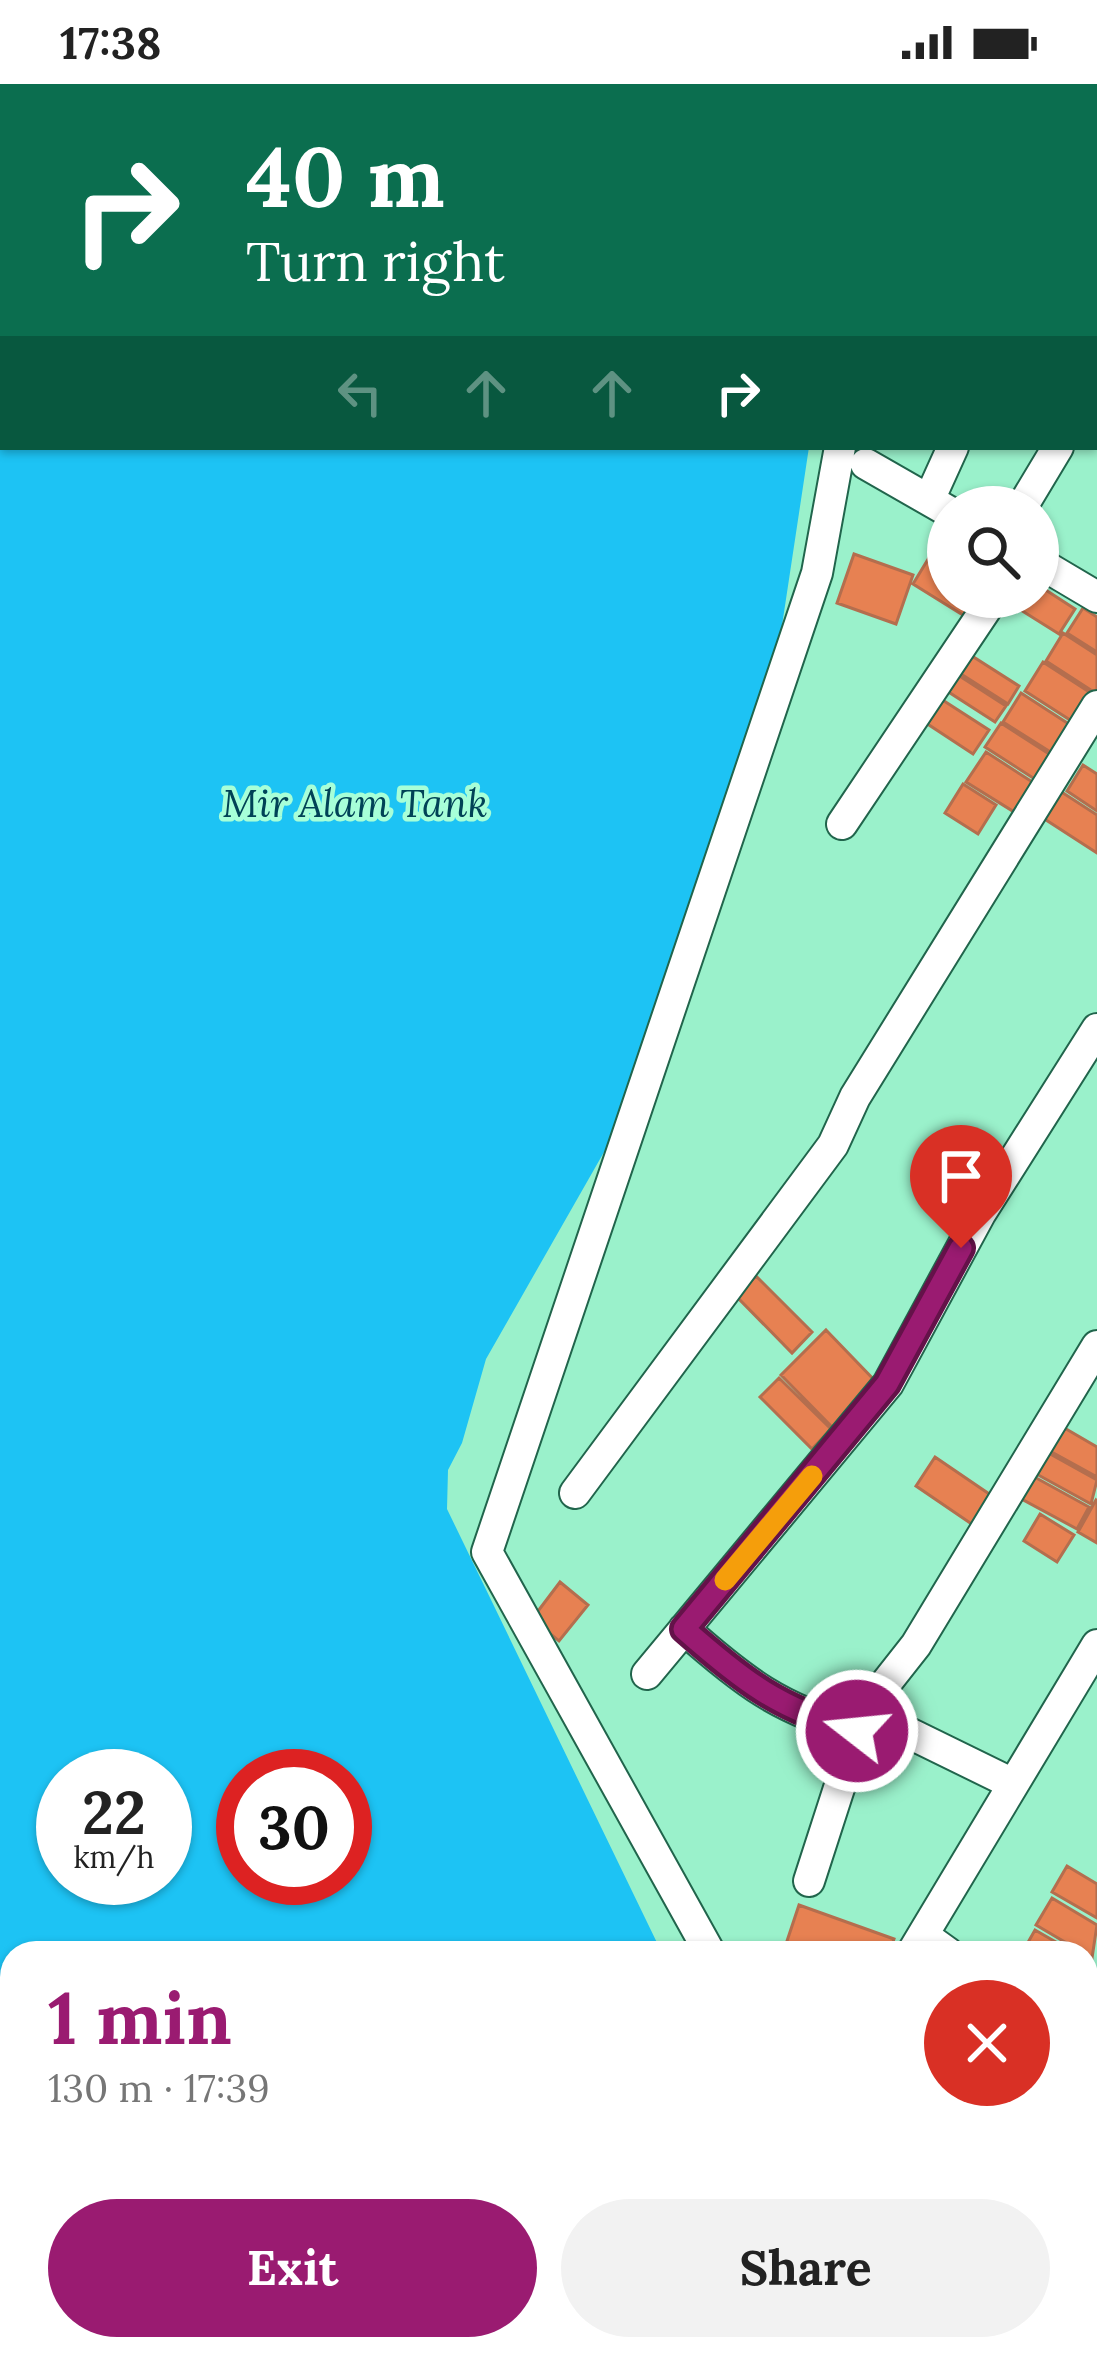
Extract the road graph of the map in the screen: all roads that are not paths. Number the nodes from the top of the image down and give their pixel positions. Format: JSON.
{"nodes":[{"id":1,"x":951,"y":450,"type":"edge"},
{"id":2,"x":1056,"y":450,"type":"edge"},
{"id":3,"x":853,"y":456,"type":"edge"},
{"id":4,"x":943,"y":486,"type":"edge"},
{"id":5,"x":1035,"y":486,"type":"edge"},
{"id":6,"x":927,"y":499,"type":"edge"},
{"id":7,"x":1059,"y":574,"type":"edge"},
{"id":8,"x":1097,"y":597,"type":"edge"},
{"id":9,"x":980,"y":618,"type":"edge"},
{"id":10,"x":1097,"y":706,"type":"edge"},
{"id":11,"x":842,"y":824,"type":"dead end"},
{"id":12,"x":1097,"y":1029,"type":"edge"},
{"id":13,"x":1097,"y":1346,"type":"edge"},
{"id":14,"x":575,"y":1492,"type":"dead end"},
{"id":15,"x":684,"y":1629,"type":"junction"},
{"id":16,"x":1097,"y":1645,"type":"edge"},
{"id":17,"x":647,"y":1673,"type":"dead end"},
{"id":18,"x":860,"y":1721,"type":"junction"},
{"id":19,"x":1011,"y":1784,"type":"junction"},
{"id":20,"x":809,"y":1881,"type":"dead end"},
{"id":21,"x":703,"y":1941,"type":"edge"},
{"id":22,"x":931,"y":1941,"type":"edge"}],
"edges":[{"from":1,"to":4,"type":"street"},
{"from":2,"to":5,"type":"street"},
{"from":3,"to":6,"type":"street"},
{"from":3,"to":21,"type":"street"},
{"from":7,"to":8,"type":"street"},
{"from":9,"to":11,"type":"street"},
{"from":10,"to":14,"type":"street"},
{"from":12,"to":15,"type":"street"},
{"from":13,"to":18,"type":"street"},
{"from":15,"to":17,"type":"street"},
{"from":15,"to":18,"type":"street"},
{"from":16,"to":19,"type":"street"},
{"from":18,"to":19,"type":"street"},
{"from":18,"to":20,"type":"street"},
{"from":19,"to":22,"type":"street"}]}
